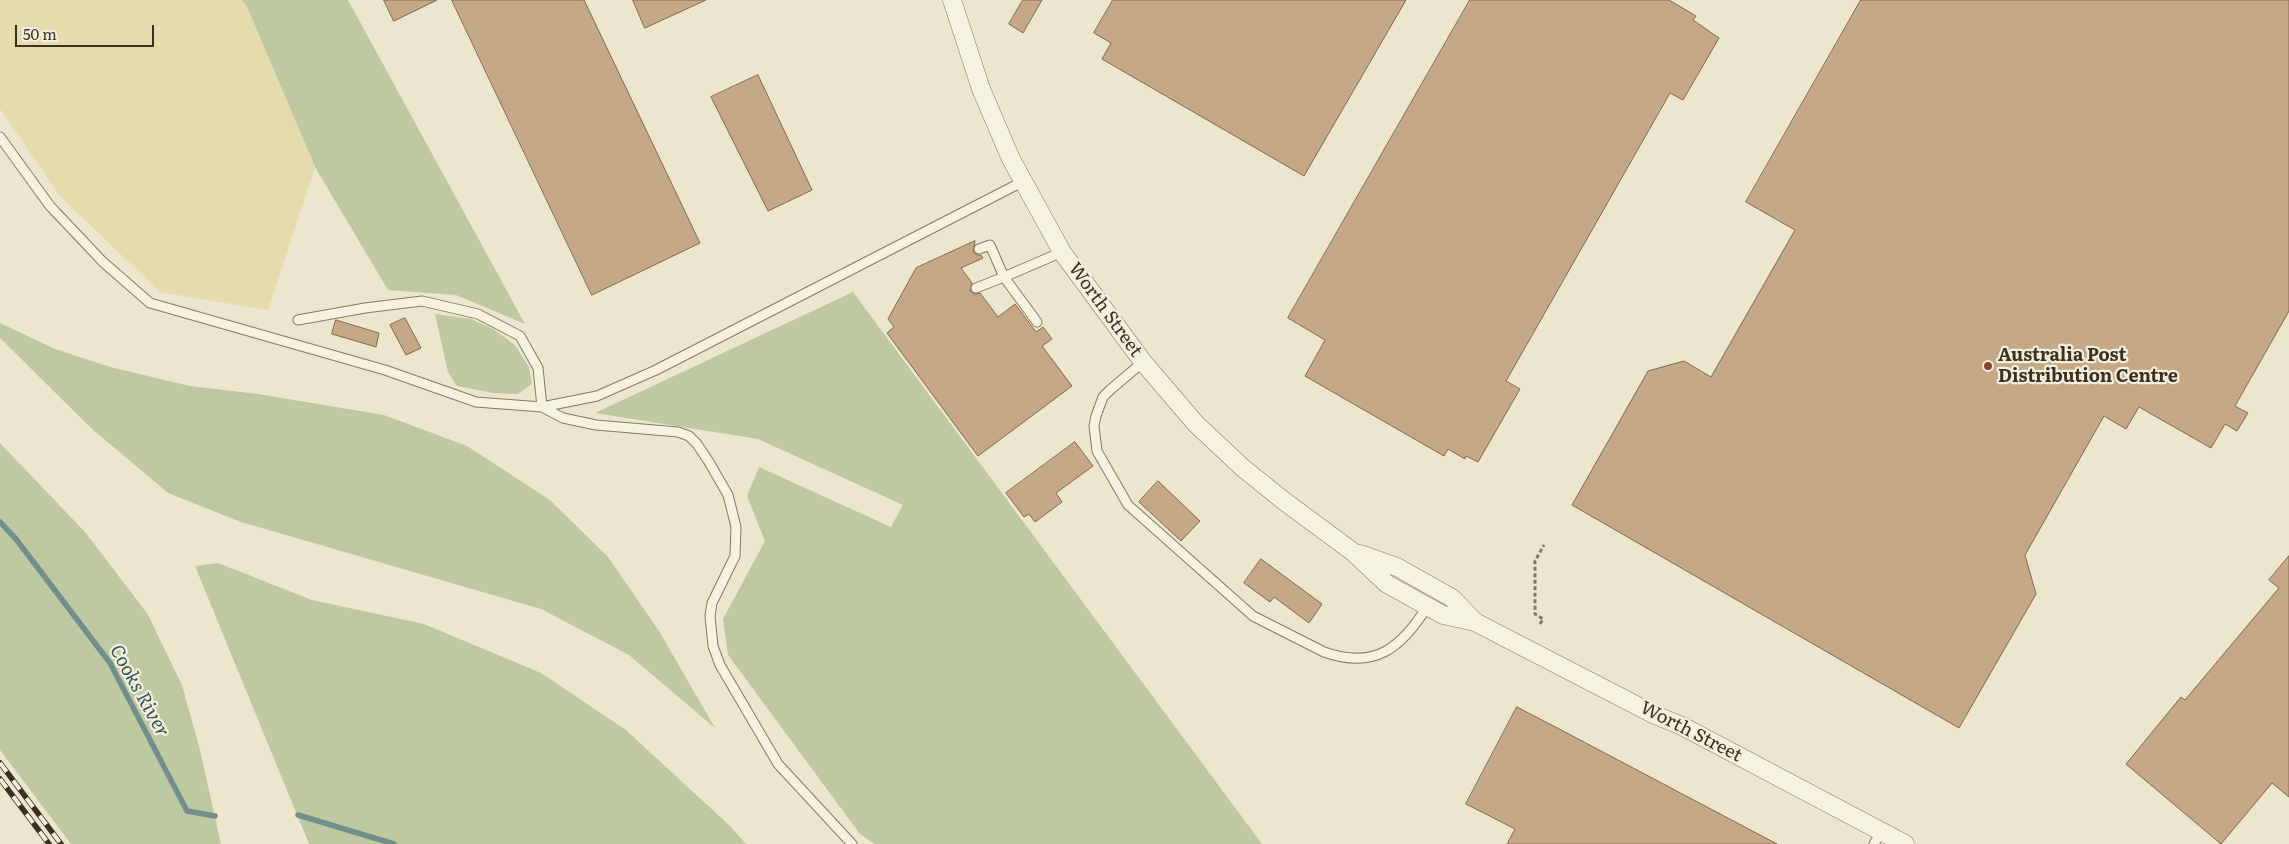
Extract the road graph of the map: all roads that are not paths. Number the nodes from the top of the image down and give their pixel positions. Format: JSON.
{"nodes":[{"id":1,"x":952,"y":0,"type":"edge"},
{"id":2,"x":0,"y":137,"type":"edge"},
{"id":3,"x":1024,"y":182,"type":"junction"},
{"id":4,"x":979,"y":249,"type":"dead end"},
{"id":5,"x":1062,"y":252,"type":"junction"},
{"id":6,"x":1004,"y":276,"type":"junction"},
{"id":7,"x":976,"y":288,"type":"dead end"},
{"id":8,"x":298,"y":320,"type":"dead end"},
{"id":9,"x":1037,"y":322,"type":"dead end"},
{"id":10,"x":1143,"y":362,"type":"junction"},
{"id":11,"x":542,"y":406,"type":"junction"},
{"id":12,"x":1353,"y":552,"type":"junction"},
{"id":13,"x":1427,"y":607,"type":"junction"},
{"id":14,"x":1475,"y":622,"type":"junction"},
{"id":15,"x":1877,"y":838,"type":"edge"},
{"id":16,"x":852,"y":844,"type":"edge"},
{"id":17,"x":1905,"y":844,"type":"edge"}],
"edges":[{"from":1,"to":3,"type":"street","name":"Worth Street"},
{"from":2,"to":11,"type":"lane"},
{"from":3,"to":5,"type":"street","name":"Worth Street"},
{"from":3,"to":11,"type":"lane"},
{"from":4,"to":6,"type":"lane"},
{"from":5,"to":6,"type":"lane"},
{"from":5,"to":10,"type":"street","name":"Worth Street"},
{"from":6,"to":7,"type":"lane"},
{"from":6,"to":9,"type":"lane"},
{"from":8,"to":11,"type":"lane"},
{"from":10,"to":12,"type":"street","name":"Worth Street"},
{"from":10,"to":13,"type":"lane"},
{"from":11,"to":16,"type":"lane"},
{"from":12,"to":13,"type":"street","name":"Worth Street"},
{"from":12,"to":14,"type":"street","name":"Worth Street"},
{"from":13,"to":14,"type":"street","name":"Worth Street"},
{"from":14,"to":15,"type":"street","name":"Worth Street"},
{"from":15,"to":17,"type":"street","name":"Worth Street"}]}
